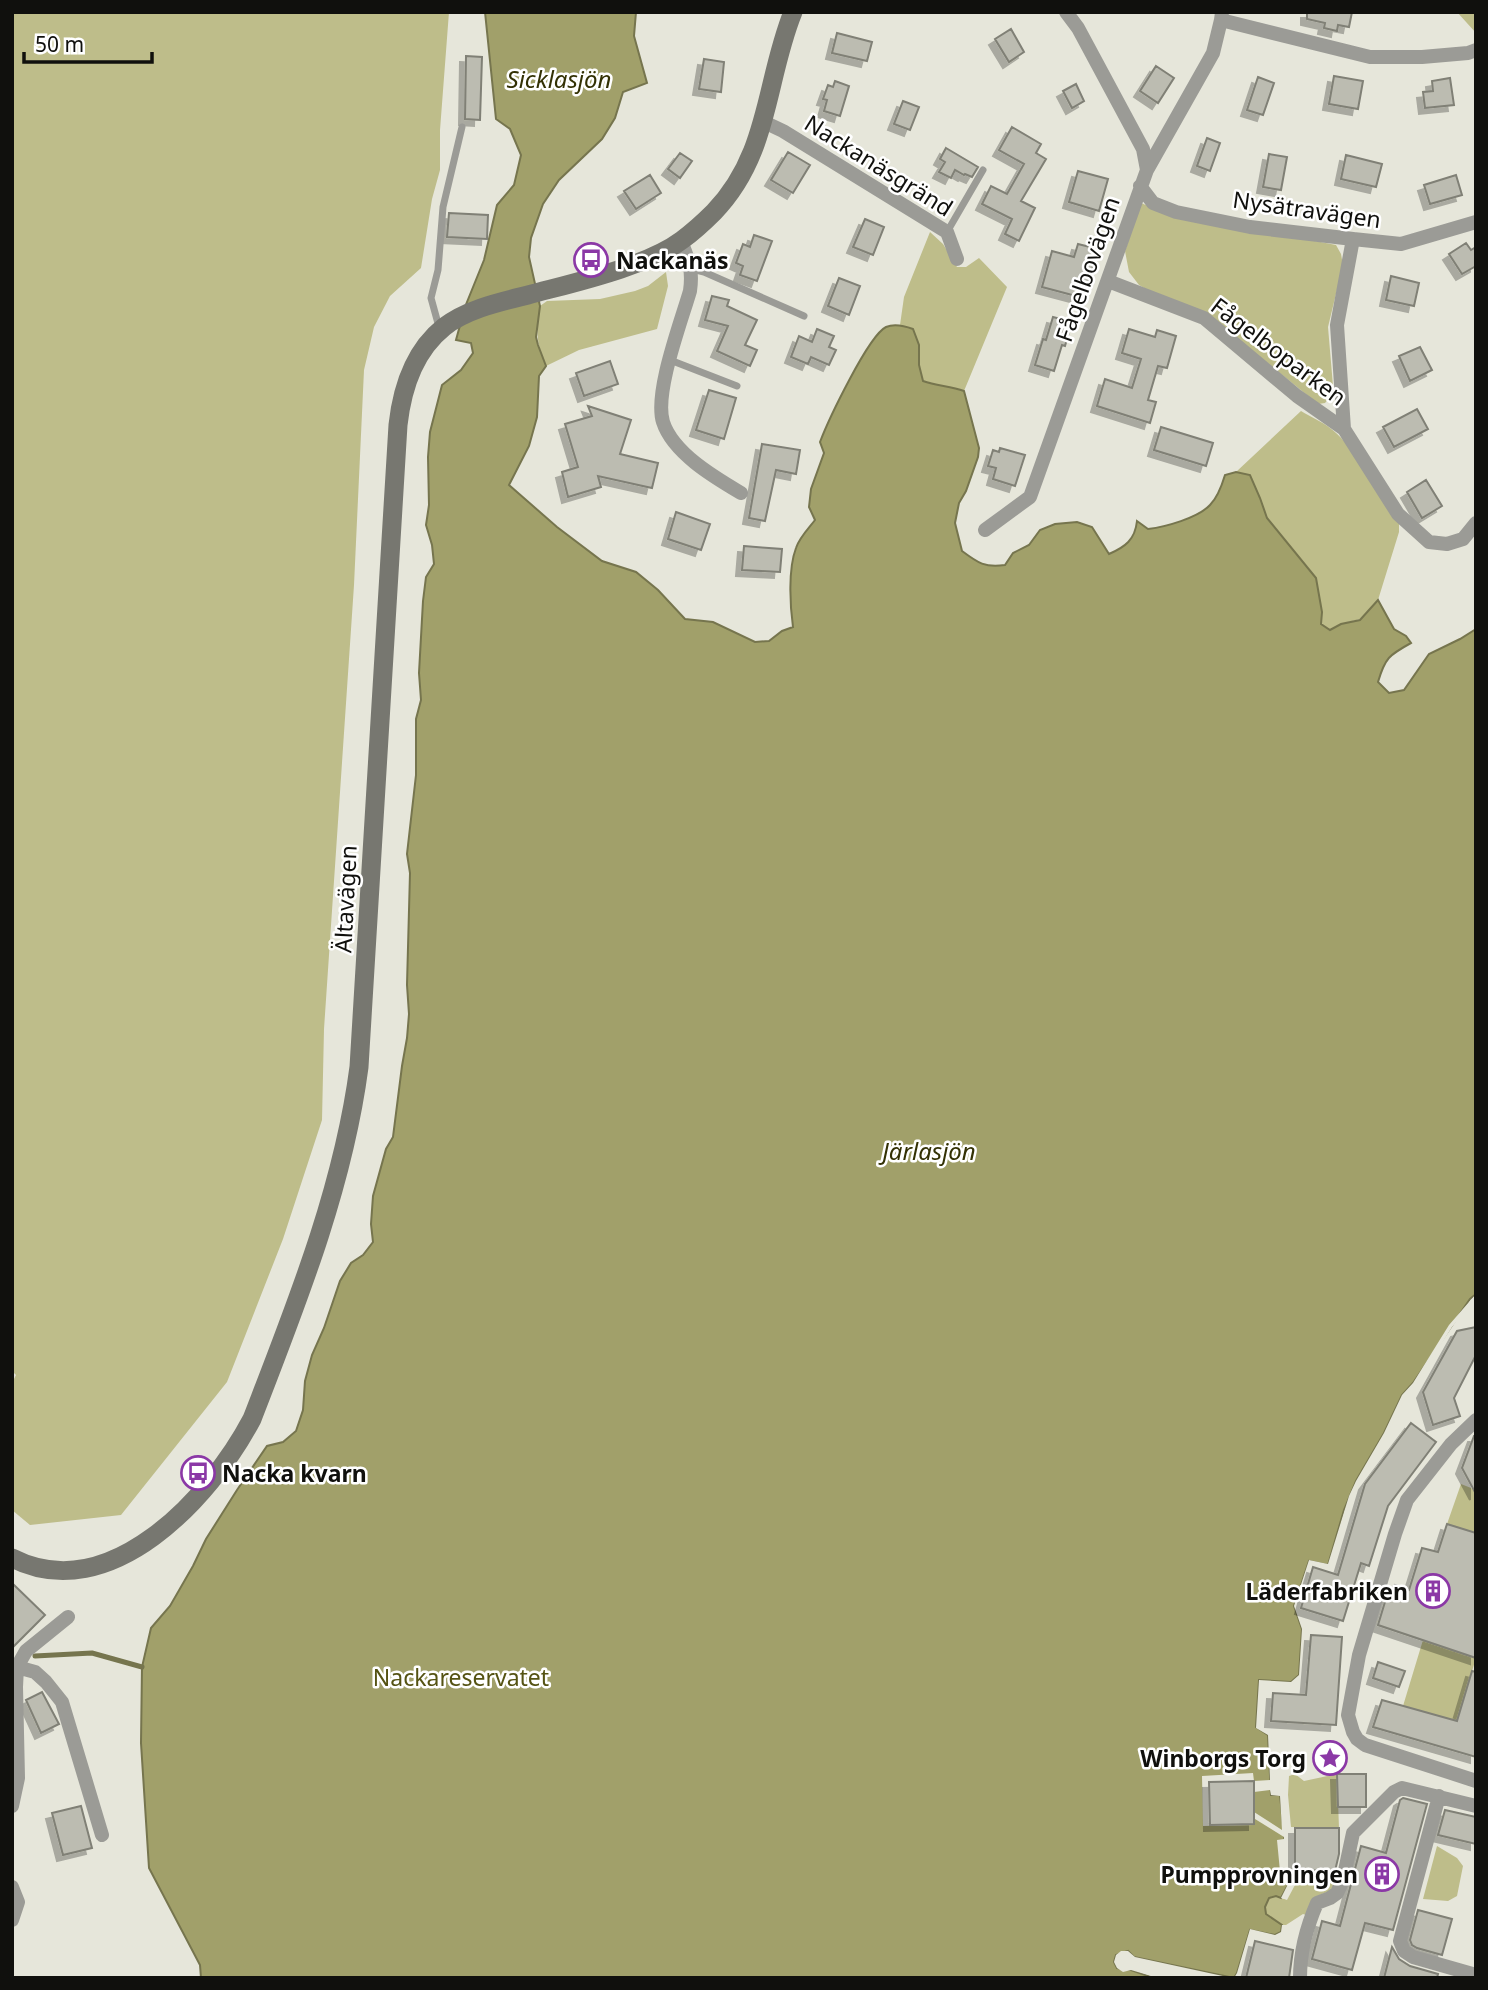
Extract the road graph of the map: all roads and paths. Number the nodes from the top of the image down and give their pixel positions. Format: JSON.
{"nodes":[{"id":1,"x":793,"y":12,"type":"edge"},
{"id":2,"x":1066,"y":12,"type":"edge"},
{"id":3,"x":1222,"y":16,"type":"edge"},
{"id":4,"x":1476,"y":50,"type":"edge"},
{"id":5,"x":764,"y":122,"type":"junction"},
{"id":6,"x":462,"y":127,"type":"dead end"},
{"id":7,"x":983,"y":170,"type":"dead end"},
{"id":8,"x":1147,"y":170,"type":"junction"},
{"id":9,"x":1140,"y":186,"type":"junction"},
{"id":10,"x":1476,"y":222,"type":"edge"},
{"id":11,"x":947,"y":232,"type":"junction"},
{"id":12,"x":1353,"y":239,"type":"junction"},
{"id":13,"x":681,"y":241,"type":"junction"},
{"id":14,"x":957,"y":259,"type":"dead end"},
{"id":15,"x":692,"y":269,"type":"junction"},
{"id":16,"x":1108,"y":281,"type":"junction"},
{"id":17,"x":804,"y":316,"type":"dead end"},
{"id":18,"x":442,"y":329,"type":"junction"},
{"id":19,"x":670,"y":360,"type":"junction"},
{"id":20,"x":737,"y":386,"type":"dead end"},
{"id":21,"x":1344,"y":429,"type":"junction"},
{"id":22,"x":741,"y":493,"type":"dead end"},
{"id":23,"x":1476,"y":523,"type":"edge"},
{"id":24,"x":985,"y":530,"type":"dead end"},
{"id":25,"x":1476,"y":1420,"type":"edge"},
{"id":26,"x":12,"y":1558,"type":"edge"},
{"id":27,"x":68,"y":1617,"type":"dead end"},
{"id":28,"x":17,"y":1667,"type":"junction"},
{"id":29,"x":1476,"y":1781,"type":"edge"},
{"id":30,"x":1438,"y":1796,"type":"junction"},
{"id":31,"x":12,"y":1806,"type":"edge"},
{"id":32,"x":1476,"y":1806,"type":"edge"},
{"id":33,"x":102,"y":1835,"type":"dead end"},
{"id":34,"x":12,"y":1887,"type":"edge"},
{"id":35,"x":12,"y":1920,"type":"edge"},
{"id":36,"x":1476,"y":1975,"type":"edge"},
{"id":37,"x":1300,"y":1978,"type":"edge"}],
"edges":[{"from":1,"to":5,"type":"main road","name":"Ältavägen"},
{"from":2,"to":8,"type":"street"},
{"from":3,"to":4,"type":"street"},
{"from":3,"to":8,"type":"street","name":"Fågelbovägen"},
{"from":5,"to":11,"type":"street","name":"Nackanäsgränd"},
{"from":5,"to":13,"type":"main road","name":"Ältavägen"},
{"from":6,"to":18,"type":"lane"},
{"from":7,"to":11,"type":"lane"},
{"from":8,"to":9,"type":"street","name":"Fågelbovägen"},
{"from":9,"to":12,"type":"street","name":"Nysätravägen"},
{"from":9,"to":16,"type":"street","name":"Fågelbovägen"},
{"from":10,"to":12,"type":"street","name":"Nysätravägen"},
{"from":11,"to":14,"type":"street","name":"Nackanäsgränd"},
{"from":12,"to":21,"type":"street","name":"Fågelboparken"},
{"from":13,"to":15,"type":"street"},
{"from":13,"to":18,"type":"main road","name":"Ältavägen"},
{"from":15,"to":17,"type":"lane"},
{"from":15,"to":19,"type":"street"},
{"from":16,"to":21,"type":"street","name":"Fågelboparken"},
{"from":16,"to":24,"type":"street","name":"Fågelbovägen"},
{"from":18,"to":26,"type":"main road","name":"Ältavägen"},
{"from":19,"to":20,"type":"lane"},
{"from":19,"to":22,"type":"street"},
{"from":21,"to":23,"type":"street","name":"Fågelboparken"},
{"from":25,"to":29,"type":"street"},
{"from":27,"to":28,"type":"street"},
{"from":28,"to":31,"type":"street"},
{"from":28,"to":33,"type":"street"},
{"from":30,"to":32,"type":"street"},
{"from":30,"to":36,"type":"street"},
{"from":30,"to":37,"type":"street"},
{"from":34,"to":35,"type":"street"}]}
